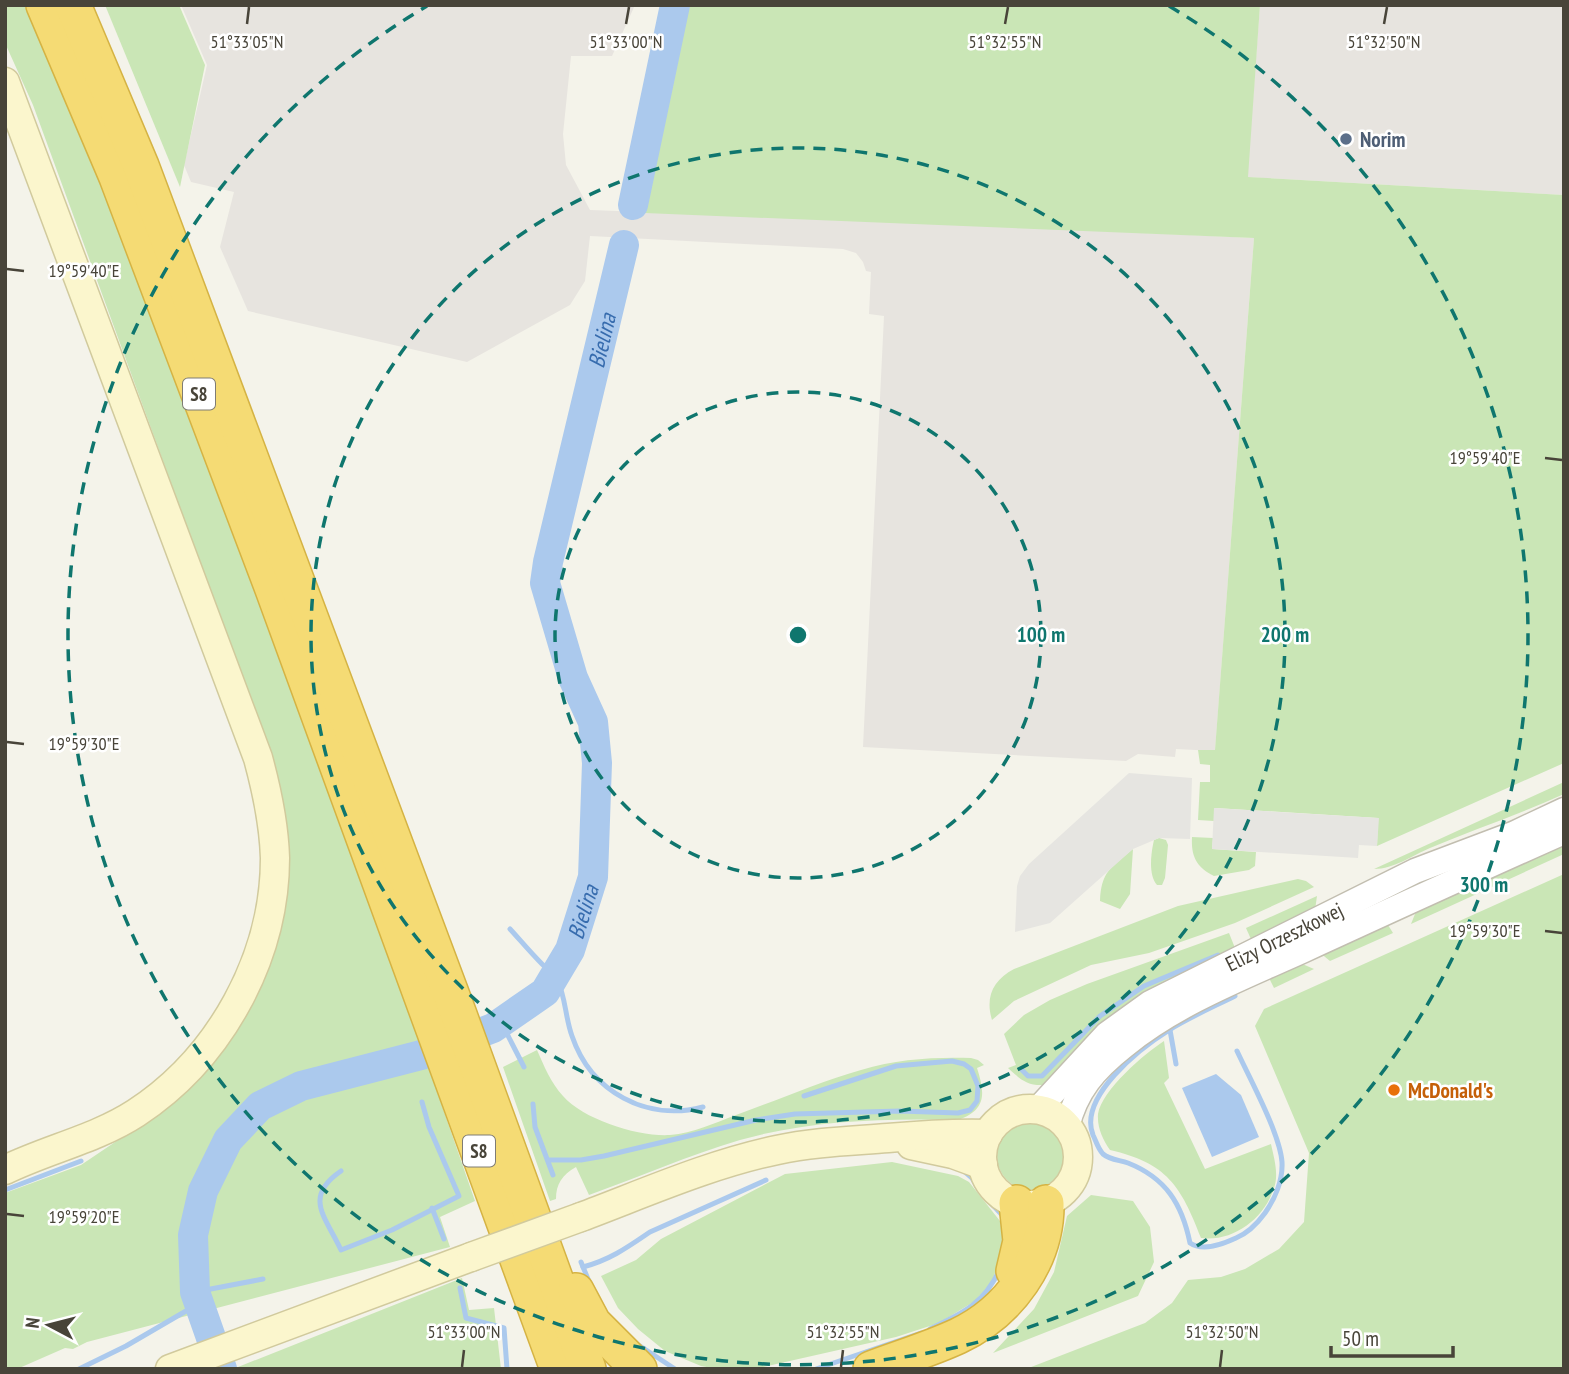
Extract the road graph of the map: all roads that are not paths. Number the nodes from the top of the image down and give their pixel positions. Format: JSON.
{"nodes":[{"id":1,"x":44,"y":5,"type":"edge"},
{"id":2,"x":73,"y":5,"type":"edge"},
{"id":3,"x":5,"y":82,"type":"edge"},
{"id":4,"x":1564,"y":810,"type":"edge"},
{"id":5,"x":1564,"y":832,"type":"edge"},
{"id":6,"x":446,"y":1020,"type":"junction"},
{"id":7,"x":1037,"y":1110,"type":"junction"},
{"id":8,"x":1068,"y":1127,"type":"junction"},
{"id":9,"x":988,"y":1134,"type":"junction"},
{"id":10,"x":888,"y":1138,"type":"junction"},
{"id":11,"x":983,"y":1166,"type":"junction"},
{"id":12,"x":5,"y":1170,"type":"edge"},
{"id":13,"x":1031,"y":1203,"type":"junction"},
{"id":14,"x":522,"y":1231,"type":"junction"},
{"id":15,"x":180,"y":1365,"type":"edge"},
{"id":16,"x":532,"y":1369,"type":"edge"},
{"id":17,"x":558,"y":1369,"type":"edge"},
{"id":18,"x":588,"y":1369,"type":"edge"},
{"id":19,"x":639,"y":1369,"type":"edge"},
{"id":20,"x":871,"y":1369,"type":"edge"}],
"edges":[{"from":1,"to":6,"type":"highway","number":"S8"},
{"from":2,"to":6,"type":"highway","number":"S8"},
{"from":3,"to":12,"type":"main road"},
{"from":4,"to":7,"type":"street","name":"Elizy Orzeszkowej"},
{"from":5,"to":8,"type":"street","name":"Elizy Orzeszkowej"},
{"from":6,"to":14,"type":"highway","number":"S8"},
{"from":7,"to":8,"type":"main road"},
{"from":7,"to":9,"type":"main road"},
{"from":8,"to":13,"type":"main road"},
{"from":9,"to":10,"type":"main road"},
{"from":9,"to":11,"type":"main road"},
{"from":10,"to":11,"type":"main road"},
{"from":10,"to":15,"type":"main road","bridge":true},
{"from":11,"to":13,"type":"main road"},
{"from":13,"to":20,"type":"highway"},
{"from":14,"to":16,"type":"highway"},
{"from":14,"to":17,"type":"highway","number":"S8"},
{"from":14,"to":18,"type":"highway","number":"S8"},
{"from":14,"to":19,"type":"highway"}]}
